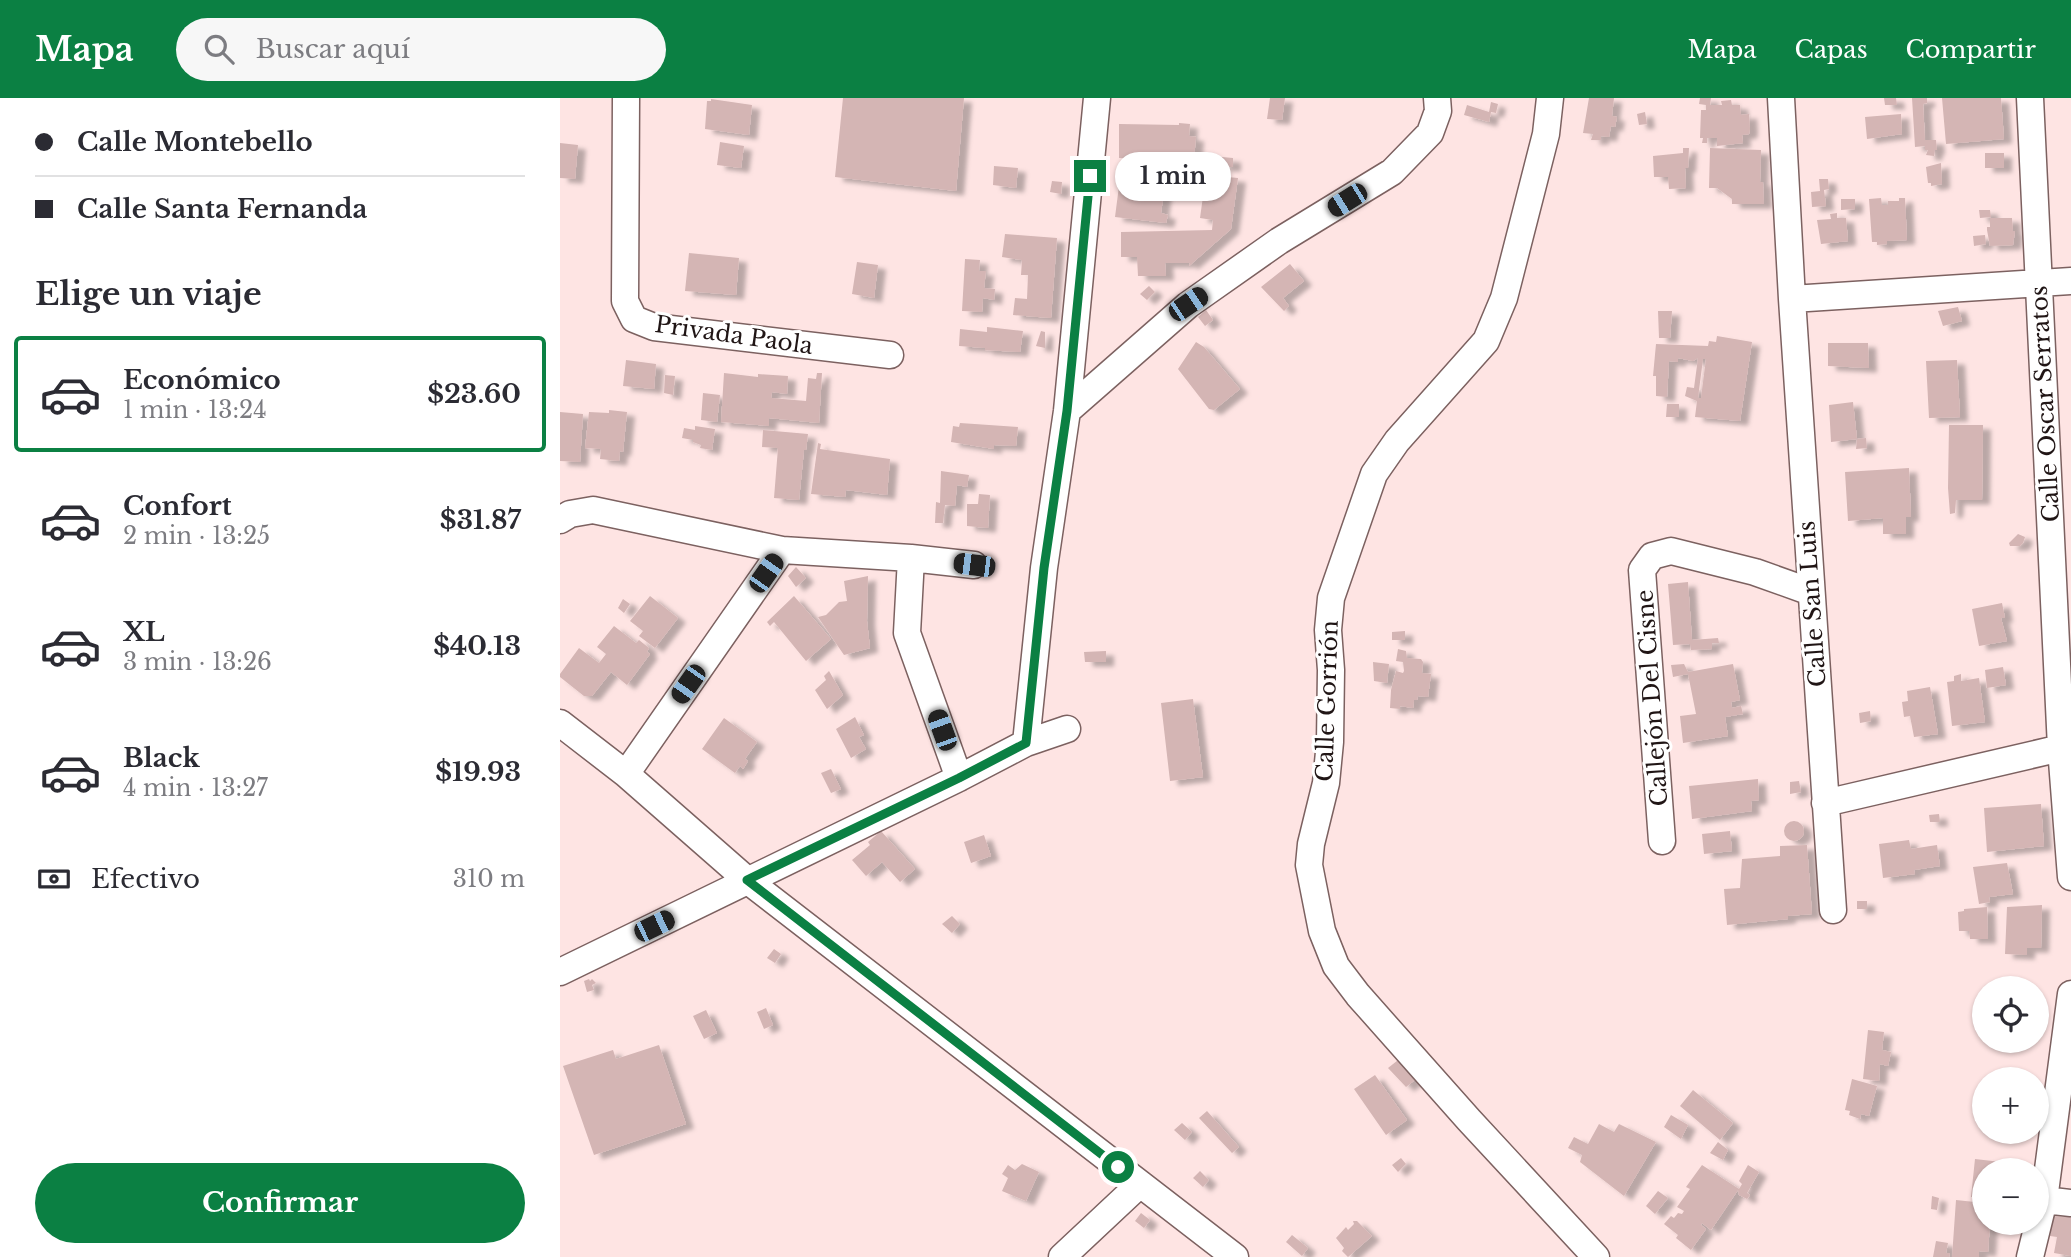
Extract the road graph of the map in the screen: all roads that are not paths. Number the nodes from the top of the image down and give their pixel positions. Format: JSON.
{"nodes":[{"id":1,"x":626,"y":98,"type":"edge"},
{"id":2,"x":1097,"y":98,"type":"edge"},
{"id":3,"x":1437,"y":98,"type":"edge"},
{"id":4,"x":1550,"y":98,"type":"edge"},
{"id":5,"x":1781,"y":98,"type":"edge"},
{"id":6,"x":2030,"y":98,"type":"edge"},
{"id":7,"x":2071,"y":281,"type":"edge"},
{"id":8,"x":2039,"y":282,"type":"junction"},
{"id":9,"x":1792,"y":299,"type":"junction"},
{"id":10,"x":890,"y":355,"type":"dead end"},
{"id":11,"x":1067,"y":411,"type":"junction"},
{"id":12,"x":560,"y":520,"type":"edge"},
{"id":13,"x":782,"y":550,"type":"junction"},
{"id":14,"x":911,"y":558,"type":"junction"},
{"id":15,"x":974,"y":565,"type":"dead end"},
{"id":16,"x":1811,"y":592,"type":"junction"},
{"id":17,"x":560,"y":723,"type":"edge"},
{"id":18,"x":1067,"y":729,"type":"dead end"},
{"id":19,"x":1026,"y":743,"type":"junction"},
{"id":20,"x":2061,"y":748,"type":"junction"},
{"id":21,"x":626,"y":774,"type":"junction"},
{"id":22,"x":959,"y":778,"type":"junction"},
{"id":23,"x":1825,"y":803,"type":"junction"},
{"id":24,"x":1662,"y":841,"type":"dead end"},
{"id":25,"x":2071,"y":877,"type":"edge"},
{"id":26,"x":747,"y":880,"type":"junction"},
{"id":27,"x":1833,"y":910,"type":"dead end"},
{"id":28,"x":560,"y":972,"type":"edge"},
{"id":29,"x":2071,"y":993,"type":"edge"},
{"id":30,"x":2049,"y":1162,"type":"edge"},
{"id":31,"x":1140,"y":1184,"type":"junction"},
{"id":32,"x":2049,"y":1201,"type":"edge"},
{"id":33,"x":2071,"y":1203,"type":"edge"},
{"id":34,"x":2035,"y":1235,"type":"edge"},
{"id":35,"x":1062,"y":1257,"type":"edge"},
{"id":36,"x":1235,"y":1257,"type":"edge"},
{"id":37,"x":1596,"y":1257,"type":"edge"},
{"id":38,"x":2030,"y":1257,"type":"edge"}],
"edges":[{"from":1,"to":10,"type":"street","name":"Privada Paola"},
{"from":2,"to":11,"type":"street"},
{"from":3,"to":11,"type":"street"},
{"from":4,"to":37,"type":"street","name":"Calle Gorrión"},
{"from":5,"to":9,"type":"street","name":"Calle San Luis"},
{"from":6,"to":8,"type":"street","name":"Calle Oscar Serratos"},
{"from":7,"to":8,"type":"street"},
{"from":8,"to":9,"type":"street"},
{"from":8,"to":20,"type":"street","name":"Calle Oscar Serratos"},
{"from":9,"to":16,"type":"street","name":"Calle San Luis"},
{"from":11,"to":19,"type":"street"},
{"from":12,"to":13,"type":"street"},
{"from":13,"to":14,"type":"street"},
{"from":13,"to":21,"type":"street"},
{"from":14,"to":15,"type":"street"},
{"from":14,"to":22,"type":"street"},
{"from":16,"to":23,"type":"street","name":"Calle San Luis"},
{"from":16,"to":24,"type":"street","name":"Callejón Del Cisne"},
{"from":17,"to":21,"type":"street"},
{"from":18,"to":19,"type":"street"},
{"from":19,"to":22,"type":"street"},
{"from":20,"to":23,"type":"street"},
{"from":20,"to":25,"type":"street","name":"Calle Oscar Serratos"},
{"from":21,"to":26,"type":"street"},
{"from":22,"to":26,"type":"street"},
{"from":23,"to":27,"type":"street","name":"Calle San Luis"},
{"from":26,"to":28,"type":"street"},
{"from":26,"to":31,"type":"street"},
{"from":29,"to":30,"type":"street"},
{"from":31,"to":35,"type":"street"},
{"from":31,"to":36,"type":"street"},
{"from":32,"to":33,"type":"street"},
{"from":34,"to":38,"type":"street"}]}
